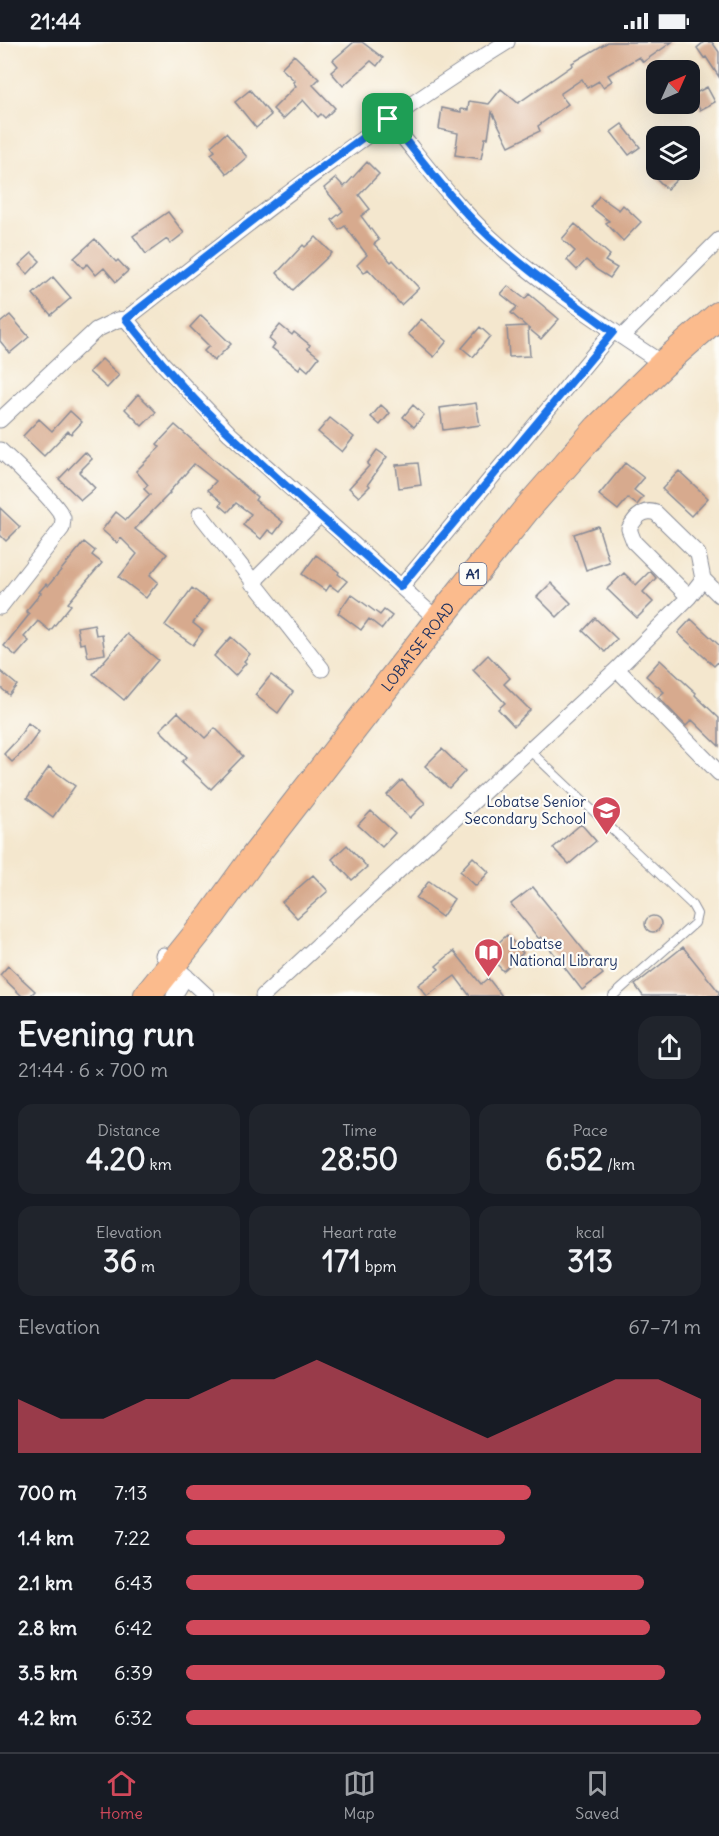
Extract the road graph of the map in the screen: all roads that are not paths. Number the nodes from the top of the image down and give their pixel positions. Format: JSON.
{"nodes":[{"id":1,"x":507,"y":42,"type":"edge"},
{"id":2,"x":388,"y":119,"type":"junction"},
{"id":3,"x":719,"y":240,"type":"edge"},
{"id":4,"x":719,"y":315,"type":"edge"},
{"id":5,"x":126,"y":319,"type":"junction"},
{"id":6,"x":618,"y":334,"type":"junction"},
{"id":7,"x":663,"y":364,"type":"junction"},
{"id":8,"x":0,"y":420,"type":"edge"},
{"id":9,"x":0,"y":450,"type":"edge"},
{"id":10,"x":201,"y":514,"type":"dead end"},
{"id":11,"x":320,"y":515,"type":"junction"},
{"id":12,"x":703,"y":579,"type":"junction"},
{"id":13,"x":252,"y":583,"type":"junction"},
{"id":14,"x":400,"y":587,"type":"junction"},
{"id":15,"x":719,"y":595,"type":"edge"},
{"id":16,"x":689,"y":597,"type":"junction"},
{"id":17,"x":0,"y":607,"type":"edge"},
{"id":18,"x":438,"y":620,"type":"junction"},
{"id":19,"x":322,"y":669,"type":"dead end"},
{"id":20,"x":617,"y":669,"type":"junction"},
{"id":21,"x":528,"y":749,"type":"junction"},
{"id":22,"x":719,"y":773,"type":"edge"},
{"id":23,"x":174,"y":965,"type":"junction"},
{"id":24,"x":129,"y":996,"type":"edge"},
{"id":25,"x":147,"y":996,"type":"edge"},
{"id":26,"x":174,"y":996,"type":"edge"},
{"id":27,"x":207,"y":996,"type":"edge"},
{"id":28,"x":263,"y":996,"type":"edge"},
{"id":29,"x":613,"y":996,"type":"edge"}],
"edges":[{"from":1,"to":2,"type":"street"},
{"from":2,"to":5,"type":"street"},
{"from":2,"to":6,"type":"street"},
{"from":3,"to":6,"type":"street"},
{"from":4,"to":7,"type":"highway","name":"LOBATSE ROAD","number":"A1"},
{"from":5,"to":8,"type":"street"},
{"from":5,"to":11,"type":"street"},
{"from":6,"to":7,"type":"street"},
{"from":6,"to":14,"type":"street"},
{"from":7,"to":18,"type":"highway","name":"LOBATSE ROAD","number":"A1"},
{"from":9,"to":17,"type":"street"},
{"from":10,"to":13,"type":"street"},
{"from":11,"to":13,"type":"street"},
{"from":11,"to":14,"type":"street"},
{"from":12,"to":15,"type":"street"},
{"from":12,"to":16,"type":"street"},
{"from":12,"to":16,"type":"street"},
{"from":13,"to":19,"type":"street"},
{"from":14,"to":18,"type":"street"},
{"from":16,"to":20,"type":"street"},
{"from":18,"to":23,"type":"highway","name":"LOBATSE ROAD","number":"A1"},
{"from":20,"to":21,"type":"street"},
{"from":20,"to":22,"type":"street"},
{"from":21,"to":28,"type":"street"},
{"from":21,"to":29,"type":"lane"},
{"from":23,"to":24,"type":"highway","name":"LOBATSE ROAD","number":"A1"},
{"from":23,"to":25,"type":"highway","name":"LOBATSE ROAD","number":"A1"},
{"from":23,"to":26,"type":"street"},
{"from":23,"to":27,"type":"street"}]}
